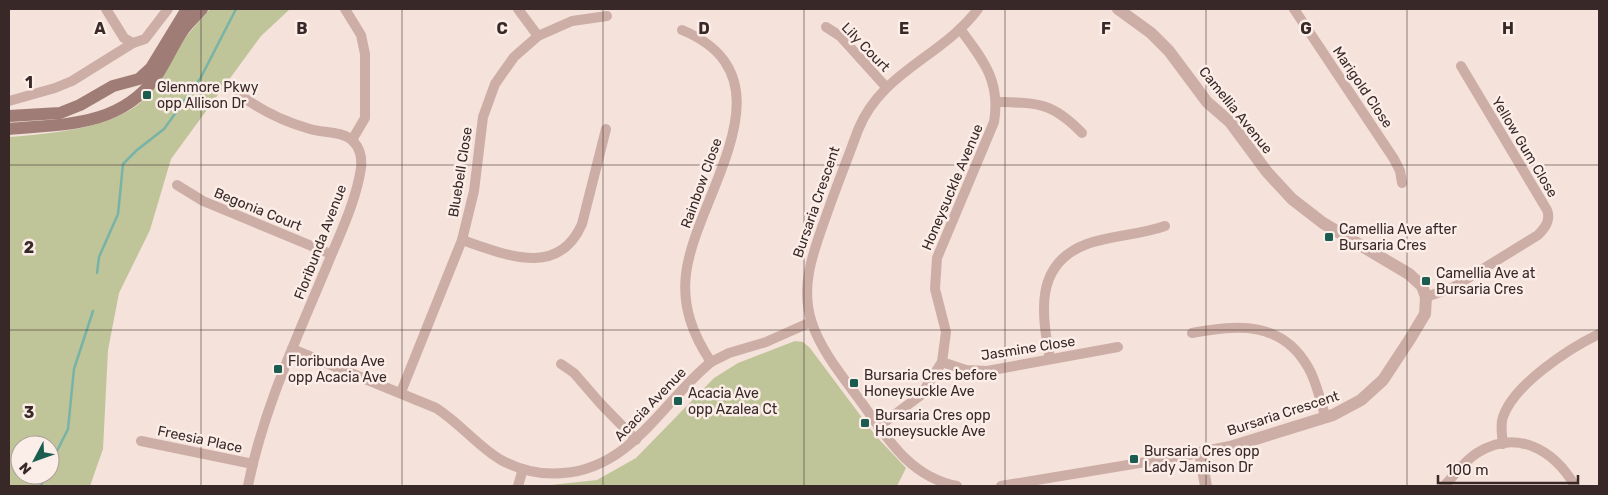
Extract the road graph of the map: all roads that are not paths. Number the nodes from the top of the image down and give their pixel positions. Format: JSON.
{"nodes":[{"id":1,"x":106,"y":9,"type":"edge"},
{"id":2,"x":168,"y":9,"type":"edge"},
{"id":3,"x":187,"y":9,"type":"edge"},
{"id":4,"x":202,"y":9,"type":"edge"},
{"id":5,"x":344,"y":9,"type":"edge"},
{"id":6,"x":518,"y":9,"type":"edge"},
{"id":7,"x":978,"y":9,"type":"edge"},
{"id":8,"x":1118,"y":9,"type":"edge"},
{"id":9,"x":1294,"y":9,"type":"edge"},
{"id":10,"x":607,"y":16,"type":"dead end"},
{"id":11,"x":826,"y":26,"type":"dead end"},
{"id":12,"x":960,"y":29,"type":"junction"},
{"id":13,"x":682,"y":30,"type":"dead end"},
{"id":14,"x":538,"y":36,"type":"junction"},
{"id":15,"x":129,"y":41,"type":"junction"},
{"id":16,"x":1460,"y":66,"type":"dead end"},
{"id":17,"x":886,"y":87,"type":"junction"},
{"id":18,"x":240,"y":94,"type":"dead end"},
{"id":19,"x":9,"y":100,"type":"edge"},
{"id":20,"x":997,"y":102,"type":"junction"},
{"id":21,"x":9,"y":116,"type":"edge"},
{"id":22,"x":606,"y":129,"type":"dead end"},
{"id":23,"x":9,"y":130,"type":"edge"},
{"id":24,"x":1082,"y":133,"type":"dead end"},
{"id":25,"x":352,"y":140,"type":"junction"},
{"id":26,"x":1402,"y":183,"type":"dead end"},
{"id":27,"x":177,"y":185,"type":"dead end"},
{"id":28,"x":1165,"y":226,"type":"dead end"},
{"id":29,"x":462,"y":240,"type":"junction"},
{"id":30,"x":331,"y":254,"type":"junction"},
{"id":31,"x":1426,"y":297,"type":"junction"},
{"id":32,"x":811,"y":322,"type":"junction"},
{"id":33,"x":1192,"y":333,"type":"dead end"},
{"id":34,"x":1599,"y":334,"type":"edge"},
{"id":35,"x":1118,"y":347,"type":"dead end"},
{"id":36,"x":292,"y":349,"type":"junction"},
{"id":37,"x":1050,"y":359,"type":"junction"},
{"id":38,"x":711,"y":362,"type":"junction"},
{"id":39,"x":942,"y":362,"type":"junction"},
{"id":40,"x":561,"y":364,"type":"dead end"},
{"id":41,"x":401,"y":392,"type":"junction"},
{"id":42,"x":1326,"y":418,"type":"junction"},
{"id":43,"x":878,"y":427,"type":"junction"},
{"id":44,"x":636,"y":440,"type":"junction"},
{"id":45,"x":141,"y":441,"type":"dead end"},
{"id":46,"x":1503,"y":444,"type":"junction"},
{"id":47,"x":1200,"y":453,"type":"junction"},
{"id":48,"x":253,"y":464,"type":"junction"},
{"id":49,"x":524,"y":469,"type":"junction"},
{"id":50,"x":248,"y":486,"type":"edge"},
{"id":51,"x":518,"y":486,"type":"edge"},
{"id":52,"x":957,"y":486,"type":"edge"},
{"id":53,"x":1001,"y":486,"type":"edge"},
{"id":54,"x":1206,"y":486,"type":"edge"},
{"id":55,"x":1444,"y":486,"type":"edge"},
{"id":56,"x":1575,"y":486,"type":"edge"}],
"edges":[{"from":1,"to":15,"type":"street"},
{"from":2,"to":15,"type":"street"},
{"from":3,"to":21,"type":"main road"},
{"from":4,"to":23,"type":"main road"},
{"from":5,"to":25,"type":"street"},
{"from":6,"to":14,"type":"street"},
{"from":7,"to":12,"type":"street","name":"Bursaria Crescent"},
{"from":8,"to":31,"type":"street","name":"Camellia Avenue"},
{"from":9,"to":26,"type":"street","name":"Marigold Close"},
{"from":10,"to":14,"type":"street","name":"Bluebell Close"},
{"from":11,"to":17,"type":"street","name":"Lily Court"},
{"from":12,"to":17,"type":"street","name":"Bursaria Crescent"},
{"from":12,"to":20,"type":"street","name":"Honeysuckle Avenue"},
{"from":13,"to":38,"type":"street","name":"Rainbow Close"},
{"from":14,"to":29,"type":"street","name":"Bluebell Close"},
{"from":15,"to":19,"type":"street"},
{"from":16,"to":31,"type":"street","name":"Yellow Gum Close"},
{"from":17,"to":32,"type":"street","name":"Bursaria Crescent"},
{"from":18,"to":25,"type":"street"},
{"from":20,"to":24,"type":"street"},
{"from":20,"to":39,"type":"street","name":"Honeysuckle Avenue"},
{"from":22,"to":29,"type":"street"},
{"from":25,"to":30,"type":"street","name":"Floribunda Avenue"},
{"from":27,"to":30,"type":"street","name":"Begonia Court"},
{"from":28,"to":37,"type":"street"},
{"from":29,"to":41,"type":"street","name":"Bluebell Close"},
{"from":30,"to":36,"type":"street","name":"Floribunda Avenue"},
{"from":31,"to":42,"type":"street","name":"Bursaria Crescent"},
{"from":32,"to":38,"type":"street","name":"Acacia Avenue"},
{"from":32,"to":43,"type":"street","name":"Bursaria Crescent"},
{"from":33,"to":42,"type":"street"},
{"from":34,"to":46,"type":"street"},
{"from":35,"to":37,"type":"street","name":"Jasmine Close"},
{"from":36,"to":41,"type":"street","name":"Acacia Avenue"},
{"from":36,"to":48,"type":"street","name":"Floribunda Avenue"},
{"from":37,"to":39,"type":"street","name":"Jasmine Close"},
{"from":38,"to":44,"type":"street","name":"Acacia Avenue"},
{"from":39,"to":43,"type":"street","name":"Honeysuckle Avenue"},
{"from":40,"to":44,"type":"street"},
{"from":41,"to":49,"type":"street","name":"Acacia Avenue"},
{"from":42,"to":47,"type":"street","name":"Bursaria Crescent"},
{"from":43,"to":52,"type":"street","name":"Bursaria Crescent"},
{"from":44,"to":49,"type":"street","name":"Acacia Avenue"},
{"from":45,"to":48,"type":"street","name":"Freesia Place"},
{"from":46,"to":55,"type":"street"},
{"from":46,"to":56,"type":"street"},
{"from":47,"to":53,"type":"street","name":"Bursaria Crescent"},
{"from":47,"to":54,"type":"street"},
{"from":48,"to":50,"type":"street","name":"Floribunda Avenue"},
{"from":49,"to":51,"type":"street"}]}
